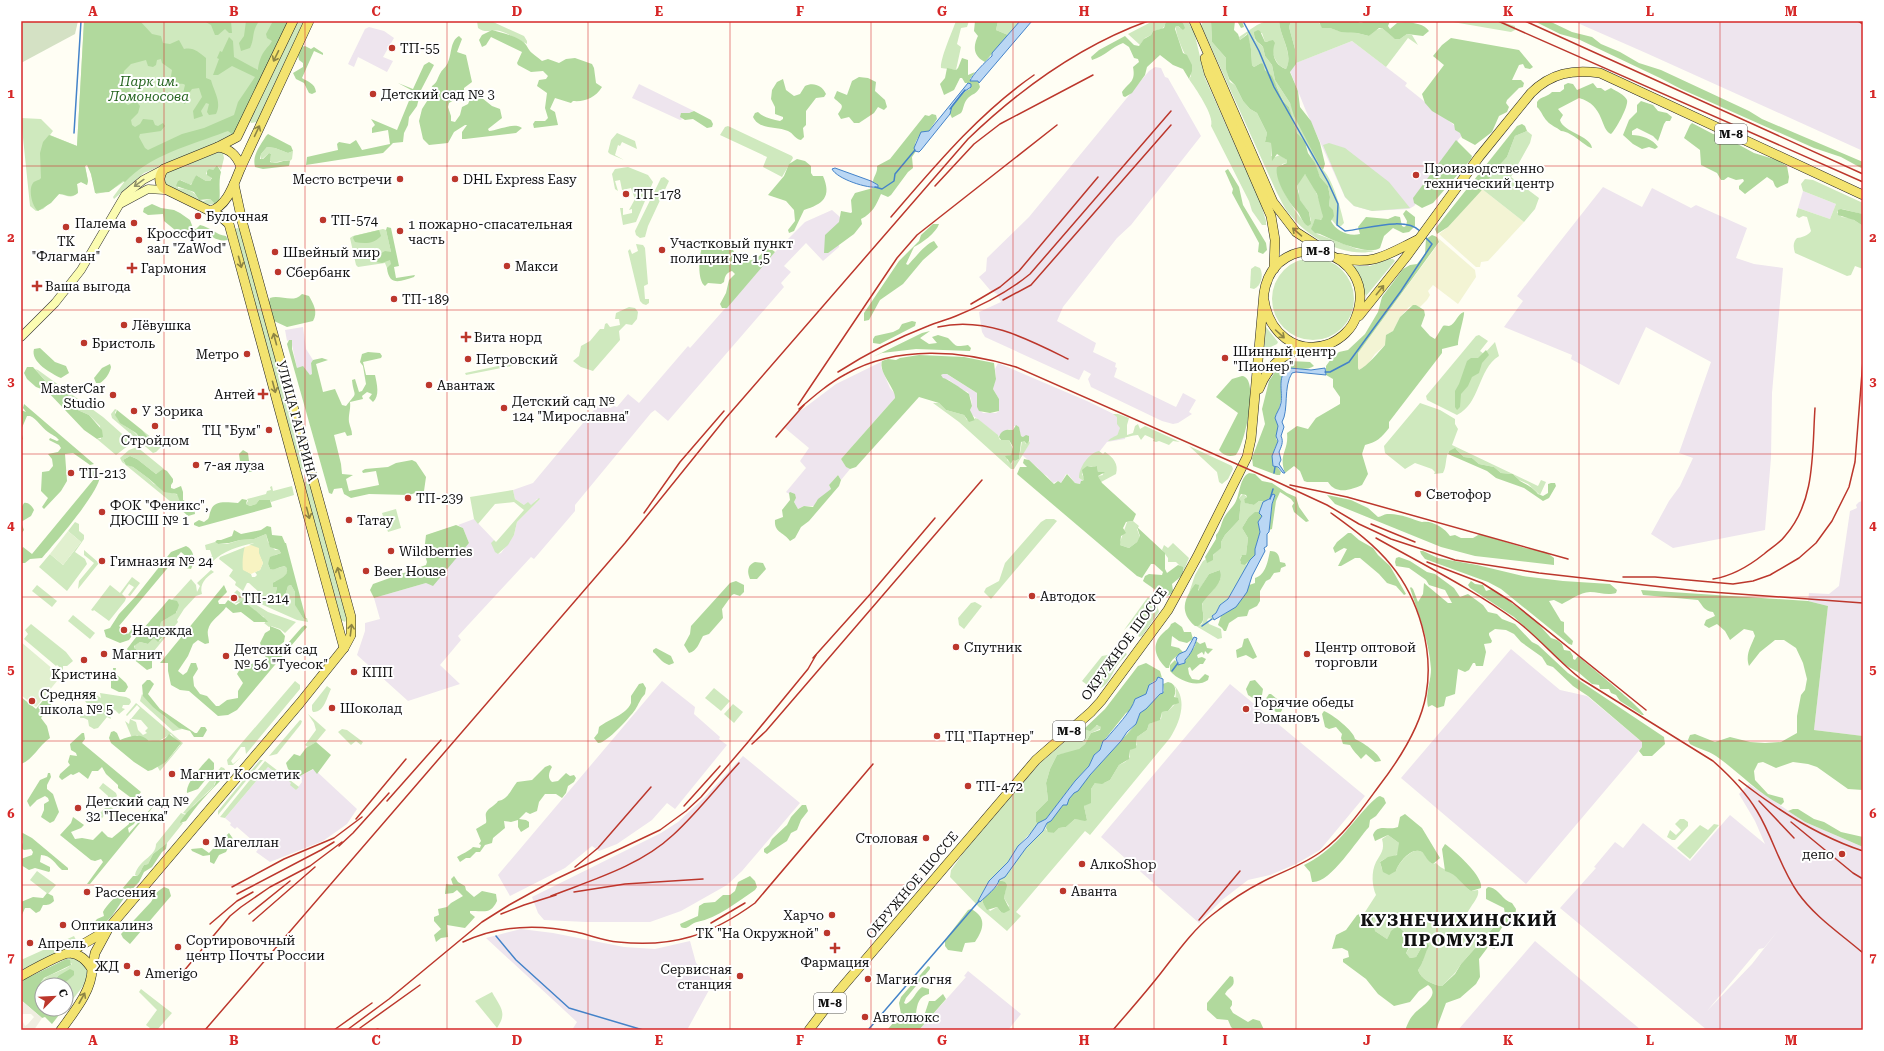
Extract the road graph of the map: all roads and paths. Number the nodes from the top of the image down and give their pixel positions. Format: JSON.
{"nodes":[{"id":1,"x":293,"y":21,"type":"edge"},
{"id":2,"x":309,"y":21,"type":"edge"},
{"id":3,"x":1196,"y":24,"type":"edge"},
{"id":4,"x":218,"y":147,"type":"junction"},
{"id":5,"x":241,"y":167,"type":"junction"},
{"id":6,"x":164,"y":169,"type":"junction"},
{"id":7,"x":234,"y":184,"type":"junction"},
{"id":8,"x":164,"y":190,"type":"junction"},
{"id":9,"x":1863,"y":195,"type":"edge"},
{"id":10,"x":119,"y":204,"type":"junction"},
{"id":11,"x":210,"y":211,"type":"junction"},
{"id":12,"x":1421,"y":235,"type":"junction"},
{"id":13,"x":1333,"y":255,"type":"junction"},
{"id":14,"x":1274,"y":269,"type":"junction"},
{"id":15,"x":1264,"y":300,"type":"junction"},
{"id":16,"x":1355,"y":320,"type":"junction"},
{"id":17,"x":21,"y":337,"type":"edge"},
{"id":18,"x":1307,"y":347,"type":"junction"},
{"id":19,"x":1256,"y":398,"type":"junction"},
{"id":20,"x":344,"y":648,"type":"junction"},
{"id":21,"x":108,"y":929,"type":"junction"},
{"id":22,"x":68,"y":953,"type":"junction"},
{"id":23,"x":92,"y":969,"type":"junction"},
{"id":24,"x":21,"y":976,"type":"edge"},
{"id":25,"x":61,"y":1030,"type":"edge"},
{"id":26,"x":809,"y":1030,"type":"edge"}],
"edges":[{"from":1,"to":4,"type":"main road","one_way":true},
{"from":5,"to":2,"type":"main road","one_way":true},
{"from":13,"to":3,"type":"main road","one_way":true},
{"from":3,"to":14,"type":"main road"},
{"from":4,"to":5,"type":"main road"},
{"from":4,"to":6,"type":"main road"},
{"from":5,"to":7,"type":"main road"},
{"from":6,"to":8,"type":"main road"},
{"from":6,"to":10,"type":"main road","one_way":true},
{"from":7,"to":11,"type":"main road"},
{"from":20,"to":7,"type":"main road","name":"УЛИЦА ГАГАРИНА","one_way":true},
{"from":8,"to":10,"type":"main road"},
{"from":8,"to":11,"type":"main road","name":"УЛИЦА ГАГАРИНА"},
{"from":9,"to":12,"type":"main road","number":"М-8"},
{"from":10,"to":17,"type":"main road"},
{"from":11,"to":20,"type":"main road","name":"УЛИЦА ГАГАРИНА","one_way":true},
{"from":12,"to":13,"type":"main road","number":"М-8"},
{"from":16,"to":12,"type":"main road","number":"М-8","one_way":true},
{"from":13,"to":14,"type":"main road","number":"М-8"},
{"from":13,"to":16,"type":"main road","number":"М-8"},
{"from":14,"to":15,"type":"main road","number":"М-8"},
{"from":15,"to":18,"type":"main road","number":"М-8","one_way":true},
{"from":15,"to":19,"type":"main road","number":"М-8"},
{"from":16,"to":18,"type":"main road","number":"М-8"},
{"from":18,"to":19,"type":"main road","number":"М-8"},
{"from":19,"to":26,"type":"main road","name":"ОКРУЖНОЕ ШОССЕ","number":"М-8"},
{"from":20,"to":21,"type":"main road","name":"УЛИЦА ГАГАРИНА"},
{"from":21,"to":22,"type":"main road"},
{"from":21,"to":23,"type":"main road"},
{"from":22,"to":23,"type":"main road"},
{"from":22,"to":24,"type":"main road"},
{"from":25,"to":23,"type":"main road","one_way":true}]}
